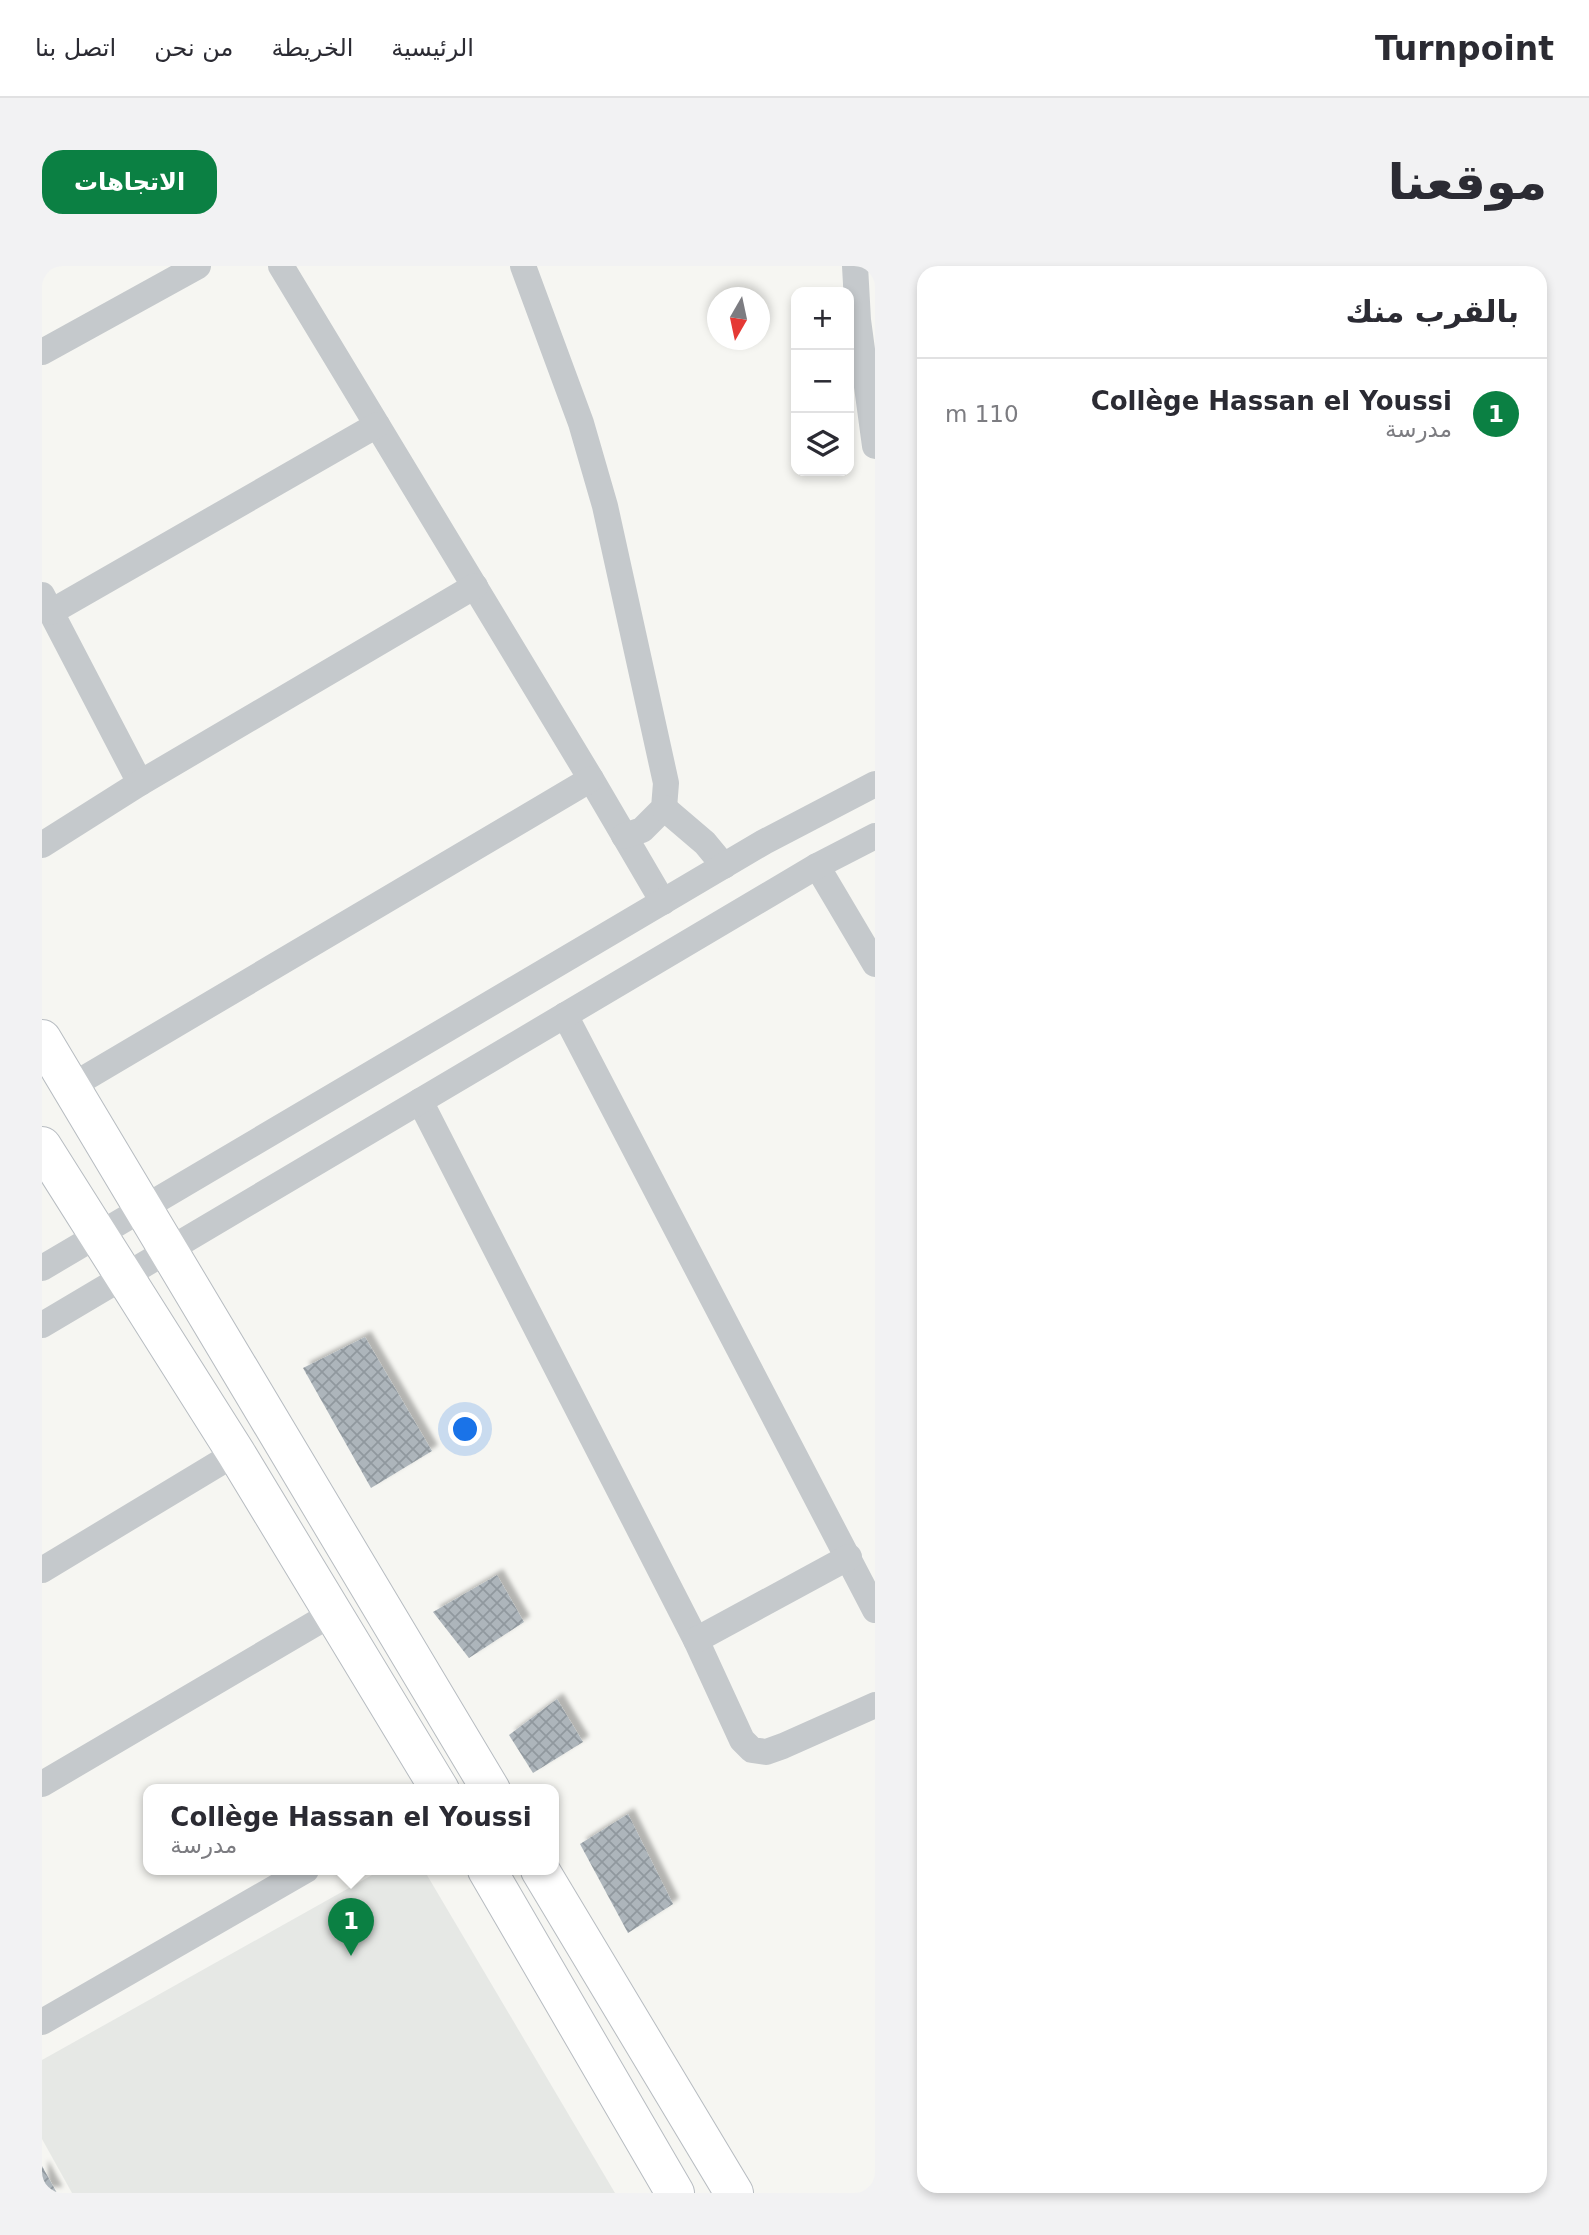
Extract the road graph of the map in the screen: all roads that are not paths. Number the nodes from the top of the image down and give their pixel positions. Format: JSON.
{"nodes":[{"id":1,"x":198,"y":266,"type":"edge"},
{"id":2,"x":281,"y":266,"type":"edge"},
{"id":3,"x":523,"y":266,"type":"edge"},
{"id":4,"x":855,"y":266,"type":"edge"},
{"id":5,"x":42,"y":352,"type":"edge"},
{"id":6,"x":377,"y":425,"type":"junction"},
{"id":7,"x":875,"y":446,"type":"edge"},
{"id":8,"x":475,"y":586,"type":"junction"},
{"id":9,"x":47,"y":603,"type":"edge"},
{"id":10,"x":591,"y":779,"type":"junction"},
{"id":11,"x":140,"y":782,"type":"junction"},
{"id":12,"x":875,"y":784,"type":"edge"},
{"id":13,"x":664,"y":808,"type":"junction"},
{"id":14,"x":624,"y":836,"type":"junction"},
{"id":15,"x":875,"y":836,"type":"edge"},
{"id":16,"x":42,"y":845,"type":"edge"},
{"id":17,"x":724,"y":866,"type":"junction"},
{"id":18,"x":817,"y":866,"type":"junction"},
{"id":19,"x":663,"y":902,"type":"junction"},
{"id":20,"x":875,"y":964,"type":"edge"},
{"id":21,"x":565,"y":1015,"type":"junction"},
{"id":22,"x":42,"y":1039,"type":"edge"},
{"id":23,"x":70,"y":1087,"type":"junction"},
{"id":24,"x":420,"y":1101,"type":"junction"},
{"id":25,"x":42,"y":1146,"type":"edge"},
{"id":26,"x":142,"y":1209,"type":"junction"},
{"id":27,"x":98,"y":1235,"type":"junction"},
{"id":28,"x":168,"y":1252,"type":"junction"},
{"id":29,"x":42,"y":1268,"type":"edge"},
{"id":30,"x":125,"y":1276,"type":"junction"},
{"id":31,"x":42,"y":1325,"type":"edge"},
{"id":32,"x":236,"y":1453,"type":"junction"},
{"id":33,"x":849,"y":1556,"type":"junction"},
{"id":34,"x":42,"y":1570,"type":"edge"},
{"id":35,"x":875,"y":1610,"type":"edge"},
{"id":36,"x":333,"y":1613,"type":"junction"},
{"id":37,"x":696,"y":1640,"type":"junction"},
{"id":38,"x":875,"y":1704,"type":"edge"},
{"id":39,"x":42,"y":1784,"type":"edge"},
{"id":40,"x":436,"y":1784,"type":"edge"},
{"id":41,"x":487,"y":1784,"type":"edge"},
{"id":42,"x":297,"y":1875,"type":"edge"},
{"id":43,"x":490,"y":1875,"type":"edge"},
{"id":44,"x":543,"y":1875,"type":"edge"},
{"id":45,"x":42,"y":2022,"type":"edge"},
{"id":46,"x":675,"y":2193,"type":"edge"},
{"id":47,"x":734,"y":2193,"type":"edge"}],
"edges":[{"from":1,"to":5,"type":"street"},
{"from":2,"to":6,"type":"street"},
{"from":3,"to":13,"type":"street"},
{"from":4,"to":7,"type":"street"},
{"from":6,"to":8,"type":"street"},
{"from":6,"to":9,"type":"street"},
{"from":8,"to":10,"type":"street"},
{"from":8,"to":11,"type":"street"},
{"from":9,"to":11,"type":"street"},
{"from":10,"to":14,"type":"street"},
{"from":10,"to":23,"type":"street"},
{"from":11,"to":16,"type":"street"},
{"from":12,"to":17,"type":"street"},
{"from":13,"to":14,"type":"street"},
{"from":13,"to":17,"type":"street"},
{"from":14,"to":19,"type":"street"},
{"from":15,"to":18,"type":"street"},
{"from":17,"to":19,"type":"street"},
{"from":18,"to":20,"type":"street"},
{"from":18,"to":21,"type":"street"},
{"from":19,"to":26,"type":"street"},
{"from":21,"to":24,"type":"street"},
{"from":21,"to":33,"type":"street"},
{"from":22,"to":23,"type":"street"},
{"from":23,"to":26,"type":"street"},
{"from":24,"to":28,"type":"street"},
{"from":24,"to":37,"type":"street"},
{"from":25,"to":27,"type":"street"},
{"from":26,"to":27,"type":"street"},
{"from":26,"to":28,"type":"street"},
{"from":27,"to":29,"type":"street"},
{"from":27,"to":30,"type":"street"},
{"from":28,"to":30,"type":"street"},
{"from":28,"to":41,"type":"street"},
{"from":30,"to":31,"type":"street"},
{"from":30,"to":32,"type":"street"},
{"from":32,"to":34,"type":"street"},
{"from":32,"to":36,"type":"street"},
{"from":33,"to":35,"type":"street"},
{"from":33,"to":37,"type":"street"},
{"from":36,"to":39,"type":"street"},
{"from":36,"to":40,"type":"street"},
{"from":37,"to":38,"type":"street"},
{"from":42,"to":45,"type":"street"},
{"from":43,"to":46,"type":"street"},
{"from":44,"to":47,"type":"street"}]}
